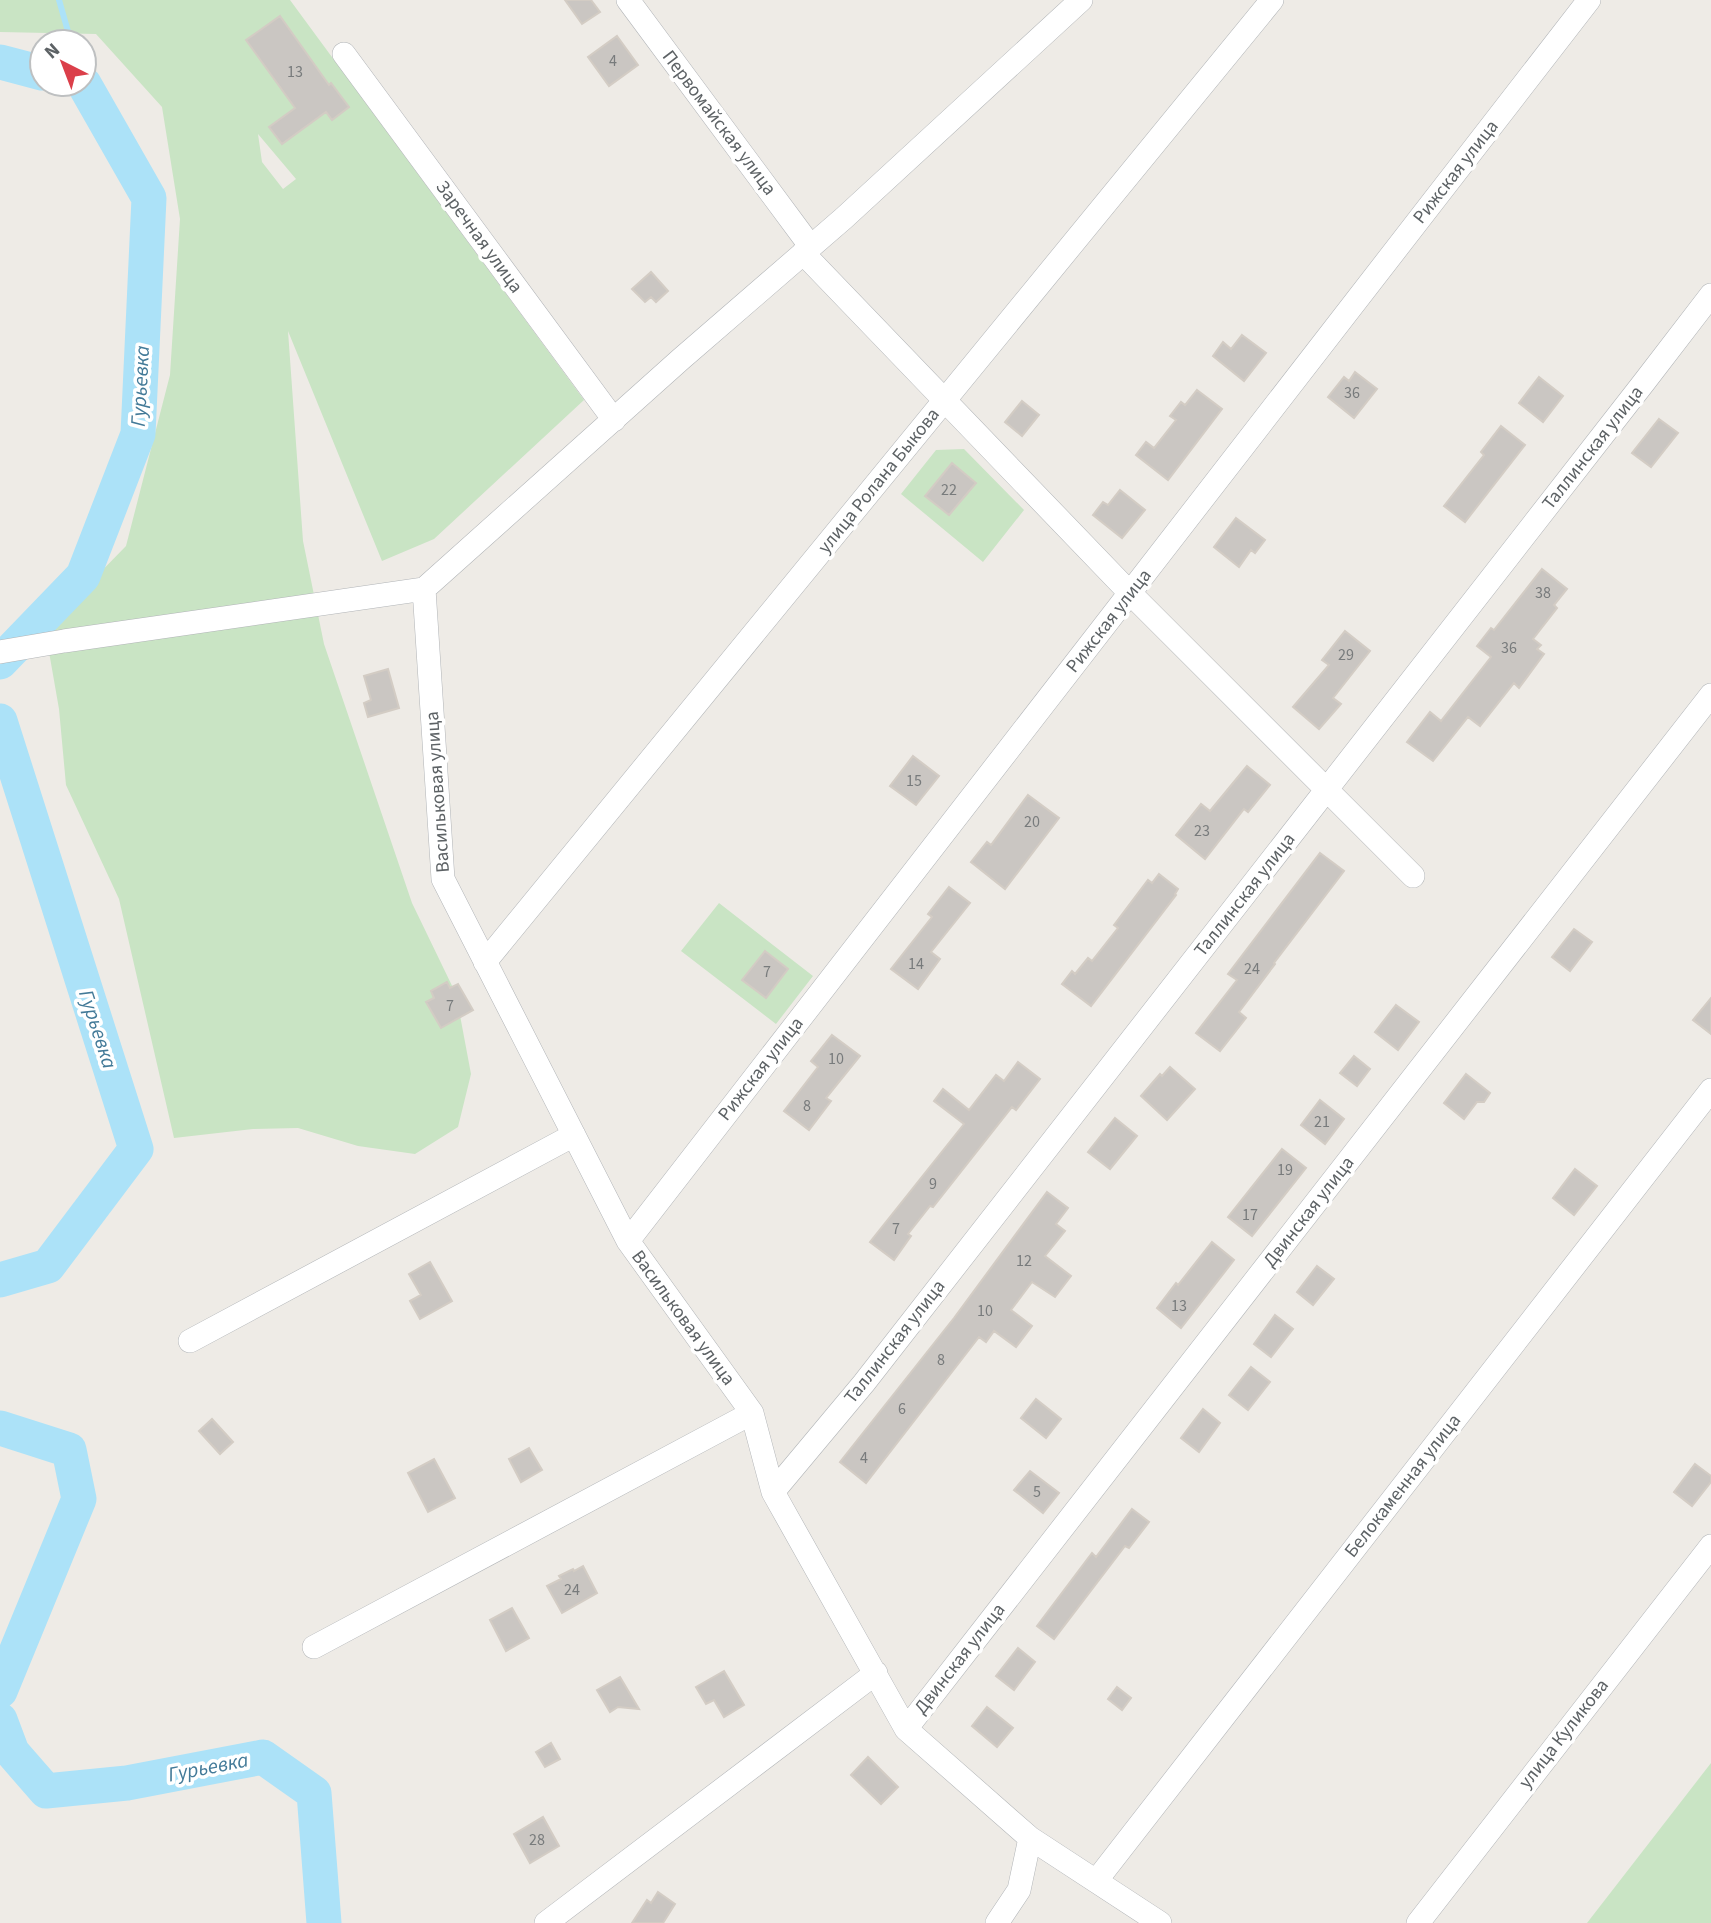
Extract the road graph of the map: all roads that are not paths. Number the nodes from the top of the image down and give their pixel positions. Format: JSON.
{"nodes":[{"id":1,"x":628,"y":0,"type":"edge"},
{"id":2,"x":1081,"y":0,"type":"edge"},
{"id":3,"x":1272,"y":0,"type":"edge"},
{"id":4,"x":1589,"y":0,"type":"edge"},
{"id":5,"x":344,"y":54,"type":"dead end"},
{"id":6,"x":807,"y":250,"type":"junction"},
{"id":7,"x":1711,"y":295,"type":"edge"},
{"id":8,"x":945,"y":400,"type":"junction"},
{"id":9,"x":614,"y":419,"type":"junction"},
{"id":10,"x":424,"y":589,"type":"junction"},
{"id":11,"x":1130,"y":593,"type":"junction"},
{"id":12,"x":0,"y":652,"type":"edge"},
{"id":13,"x":1711,"y":695,"type":"edge"},
{"id":14,"x":1326,"y":790,"type":"junction"},
{"id":15,"x":1413,"y":876,"type":"dead end"},
{"id":16,"x":485,"y":961,"type":"junction"},
{"id":17,"x":1711,"y":1090,"type":"edge"},
{"id":18,"x":574,"y":1135,"type":"junction"},
{"id":19,"x":628,"y":1241,"type":"junction"},
{"id":20,"x":190,"y":1342,"type":"dead end"},
{"id":21,"x":752,"y":1413,"type":"junction"},
{"id":22,"x":773,"y":1492,"type":"junction"},
{"id":23,"x":1711,"y":1546,"type":"edge"},
{"id":24,"x":314,"y":1647,"type":"dead end"},
{"id":25,"x":876,"y":1673,"type":"junction"},
{"id":26,"x":906,"y":1729,"type":"junction"},
{"id":27,"x":1030,"y":1838,"type":"junction"},
{"id":28,"x":1096,"y":1881,"type":"junction"},
{"id":29,"x":546,"y":1923,"type":"edge"},
{"id":30,"x":997,"y":1923,"type":"edge"},
{"id":31,"x":1160,"y":1923,"type":"edge"},
{"id":32,"x":1418,"y":1923,"type":"edge"}],
"edges":[{"from":1,"to":6,"type":"street","name":"Первомайская улица"},
{"from":2,"to":6,"type":"street"},
{"from":3,"to":8,"type":"street","name":"улица Ролана Быкова"},
{"from":4,"to":11,"type":"street","name":"Рижская улица"},
{"from":5,"to":9,"type":"street","name":"Заречная улица"},
{"from":6,"to":8,"type":"street","name":"Первомайская улица"},
{"from":6,"to":9,"type":"street"},
{"from":7,"to":14,"type":"street","name":"Таллинская улица"},
{"from":8,"to":11,"type":"street","name":"Первомайская улица"},
{"from":8,"to":16,"type":"street","name":"улица Ролана Быкова"},
{"from":9,"to":10,"type":"street"},
{"from":10,"to":12,"type":"street"},
{"from":10,"to":16,"type":"street","name":"Васильковая улица"},
{"from":11,"to":14,"type":"street","name":"Первомайская улица"},
{"from":11,"to":19,"type":"street","name":"Рижская улица"},
{"from":13,"to":26,"type":"street","name":"Двинская улица"},
{"from":14,"to":15,"type":"street","name":"Первомайская улица"},
{"from":14,"to":22,"type":"street","name":"Таллинская улица"},
{"from":16,"to":18,"type":"street","name":"Васильковая улица"},
{"from":17,"to":28,"type":"street","name":"Белокаменная улица"},
{"from":18,"to":19,"type":"street","name":"Васильковая улица"},
{"from":18,"to":20,"type":"street"},
{"from":19,"to":21,"type":"street","name":"Васильковая улица"},
{"from":21,"to":22,"type":"street","name":"Васильковая улица"},
{"from":21,"to":24,"type":"street"},
{"from":22,"to":25,"type":"street","name":"Васильковая улица"},
{"from":23,"to":32,"type":"street","name":"улица Куликова"},
{"from":25,"to":26,"type":"street","name":"Васильковая улица"},
{"from":25,"to":29,"type":"street"},
{"from":26,"to":27,"type":"street","name":"Васильковая улица"},
{"from":27,"to":28,"type":"street","name":"Васильковая улица"},
{"from":27,"to":30,"type":"street"},
{"from":28,"to":31,"type":"street","name":"Васильковая улица"}]}
